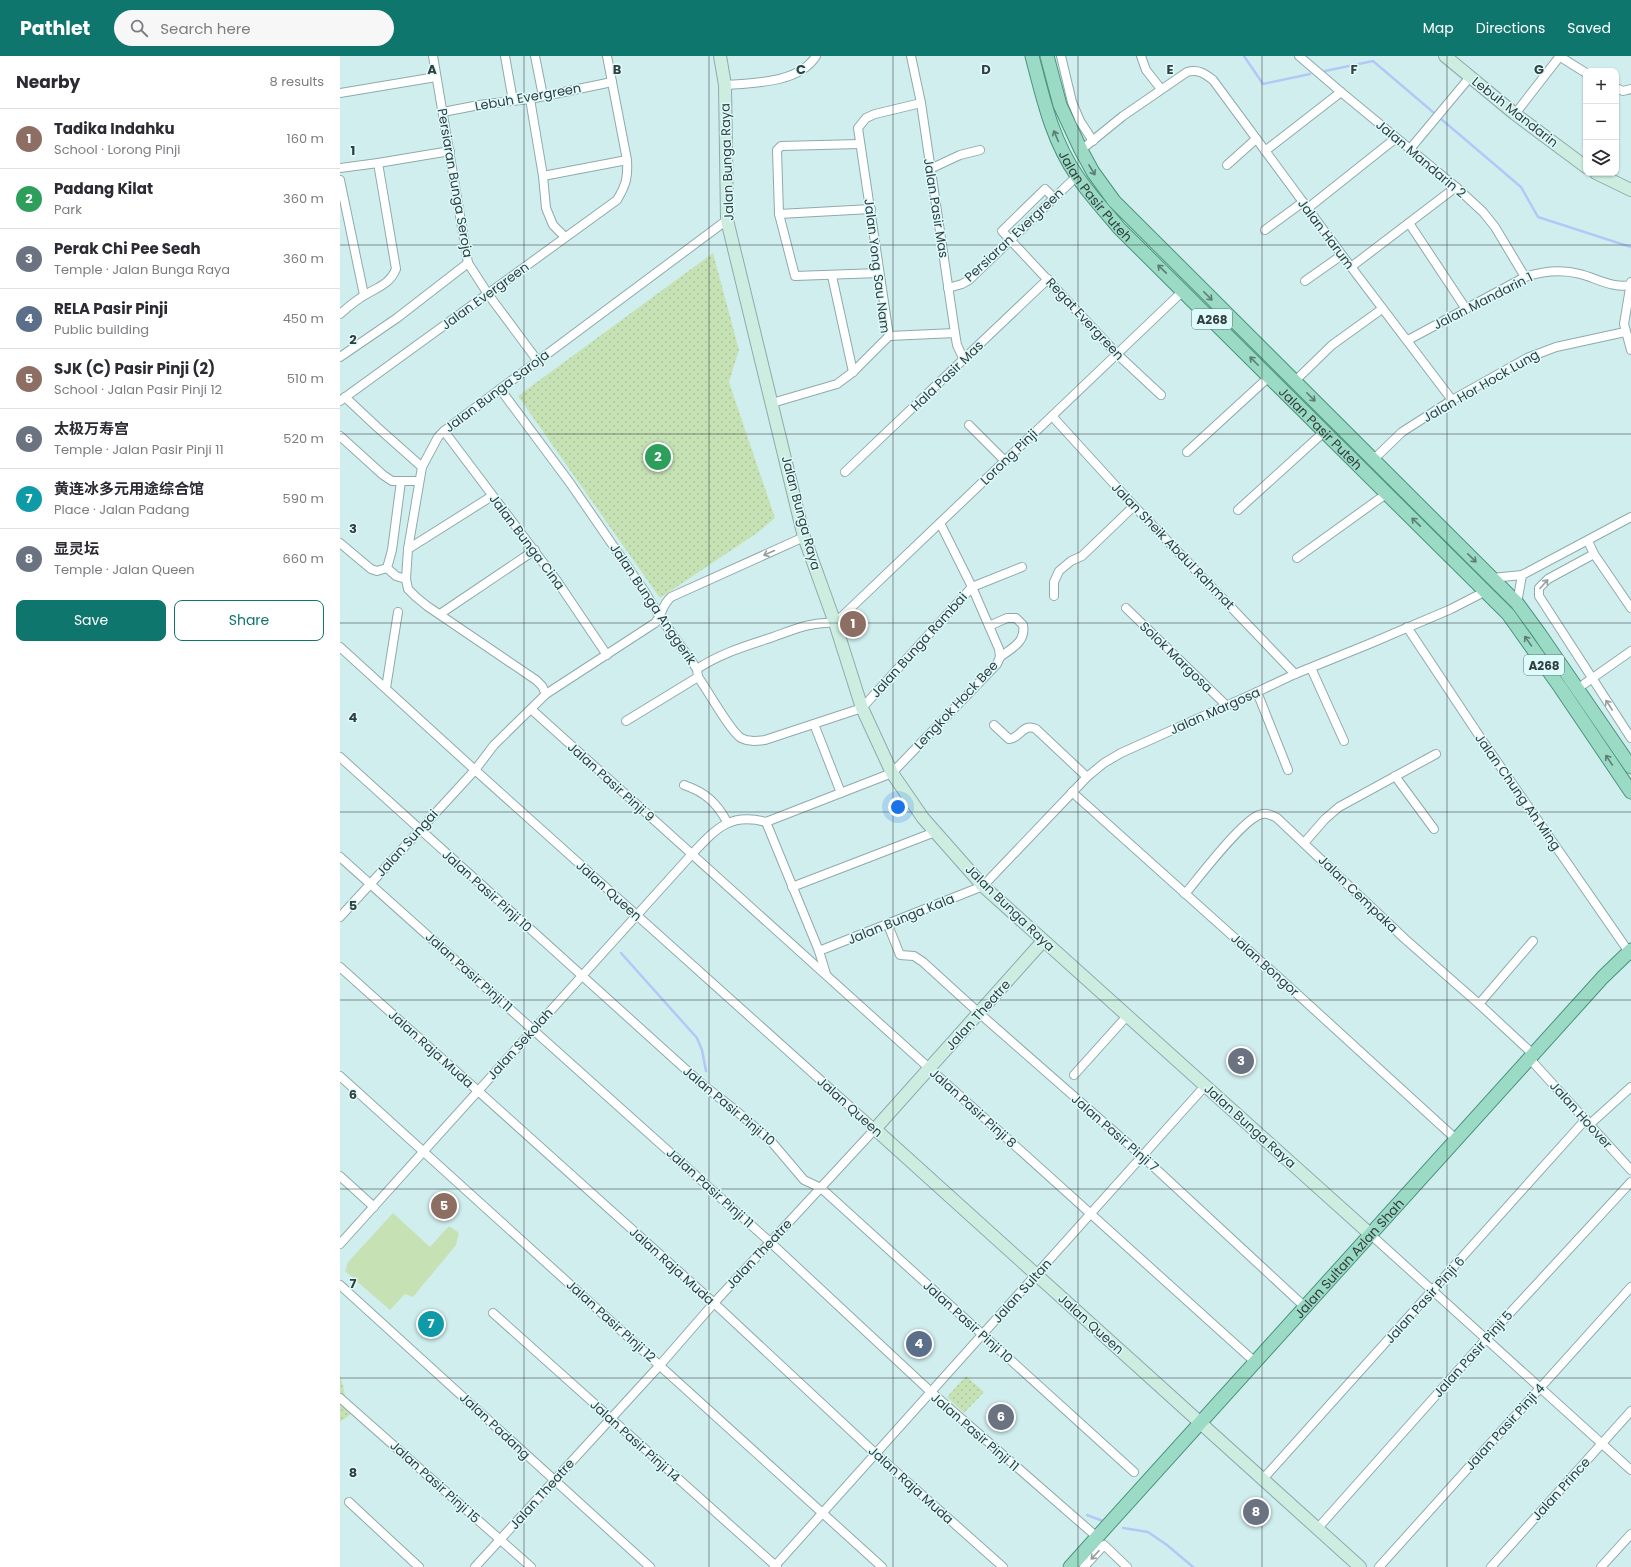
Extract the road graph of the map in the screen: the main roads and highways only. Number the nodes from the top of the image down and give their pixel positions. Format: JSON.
{"nodes":[{"id":1,"x":720,"y":56,"type":"edge"},
{"id":2,"x":1032,"y":56,"type":"edge"},
{"id":3,"x":1047,"y":56,"type":"edge"},
{"id":4,"x":1445,"y":56,"type":"edge"},
{"id":5,"x":1583,"y":165,"type":"edge"},
{"id":6,"x":1602,"y":176,"type":"edge"},
{"id":7,"x":1631,"y":190,"type":"edge"},
{"id":8,"x":1631,"y":767,"type":"edge"},
{"id":9,"x":1631,"y":792,"type":"edge"},
{"id":10,"x":1043,"y":941,"type":"junction"},
{"id":11,"x":1630,"y":949,"type":"edge"},
{"id":12,"x":875,"y":1129,"type":"joint"},
{"id":13,"x":1370,"y":1234,"type":"junction"},
{"id":14,"x":1200,"y":1422,"type":"junction"},
{"id":15,"x":1070,"y":1567,"type":"edge"},
{"id":16,"x":1360,"y":1567,"type":"edge"}],
"edges":[{"from":1,"to":10,"type":"main road","name":"Jalan Bunga Raya"},
{"from":9,"to":2,"type":"main road","name":"Jalan Pasir Puteh","number":"A268","one_way":true},
{"from":3,"to":8,"type":"main road","name":"Jalan Pasir Puteh","number":"A268","one_way":true},
{"from":4,"to":5,"type":"main road","name":"Lebuh Mandarin"},
{"from":6,"to":7,"type":"main road"},
{"from":10,"to":12,"type":"main road","name":"Jalan Theatre"},
{"from":10,"to":13,"type":"main road","name":"Jalan Bunga Raya"},
{"from":11,"to":13,"type":"main road","name":"Jalan Sultan Azlan Shah"},
{"from":12,"to":14,"type":"main road","name":"Jalan Queen"},
{"from":13,"to":14,"type":"main road","name":"Jalan Sultan Azlan Shah"},
{"from":14,"to":15,"type":"main road","name":"Jalan Sultan Azlan Shah"},
{"from":14,"to":16,"type":"main road","name":"Jalan Queen"}]}
